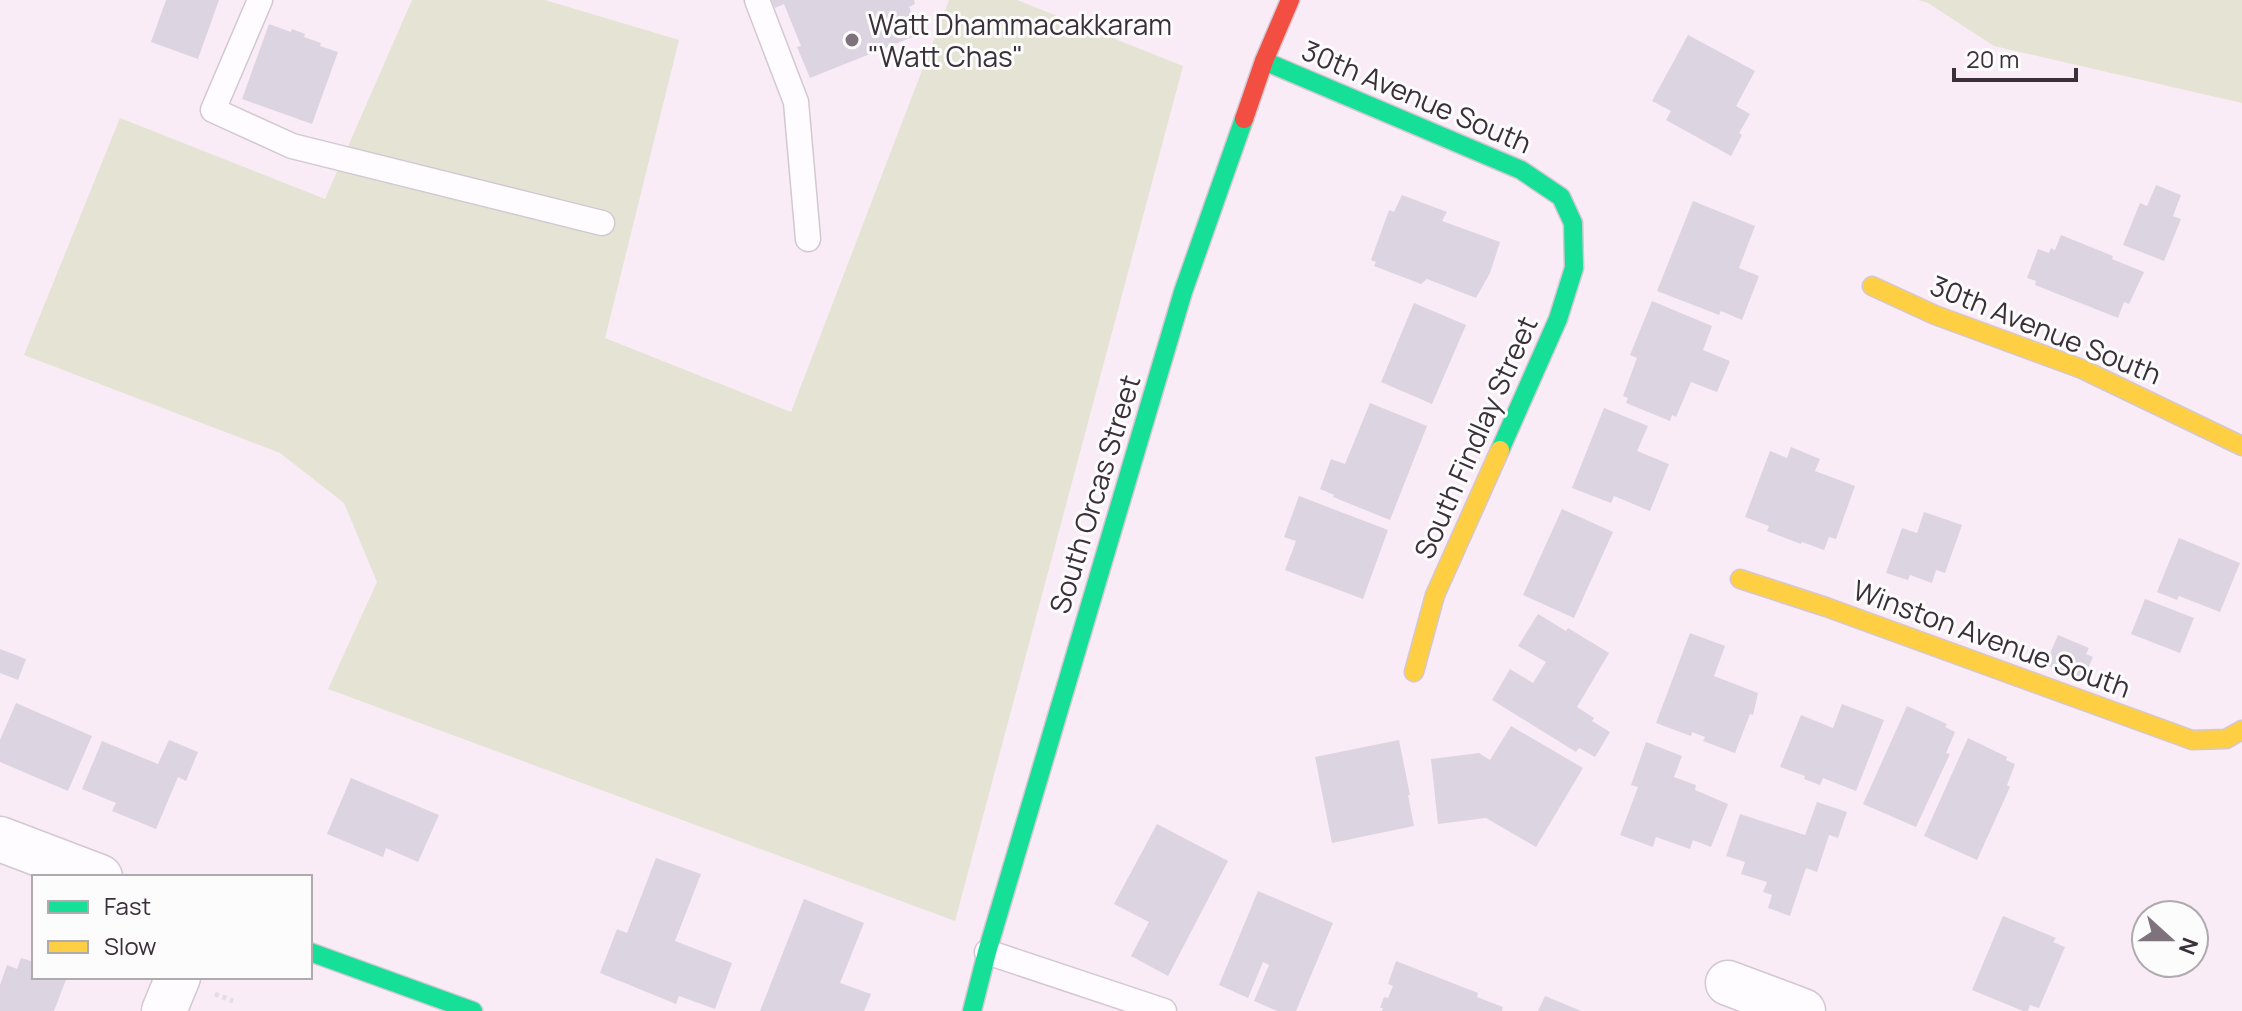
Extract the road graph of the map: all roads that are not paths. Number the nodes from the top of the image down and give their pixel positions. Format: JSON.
{"nodes":[{"id":1,"x":260,"y":0,"type":"edge"},
{"id":2,"x":757,"y":0,"type":"edge"},
{"id":3,"x":1290,"y":0,"type":"edge"},
{"id":4,"x":1264,"y":61,"type":"junction"},
{"id":5,"x":602,"y":223,"type":"dead end"},
{"id":6,"x":1573,"y":223,"type":"joint"},
{"id":7,"x":808,"y":239,"type":"dead end"},
{"id":8,"x":1872,"y":286,"type":"dead end"},
{"id":9,"x":2242,"y":446,"type":"edge"},
{"id":10,"x":1740,"y":579,"type":"dead end"},
{"id":11,"x":1414,"y":672,"type":"dead end"},
{"id":12,"x":2234,"y":735,"type":"edge"},
{"id":13,"x":0,"y":839,"type":"edge"},
{"id":14,"x":95,"y":875,"type":"edge"},
{"id":15,"x":987,"y":952,"type":"junction"},
{"id":16,"x":312,"y":953,"type":"edge"},
{"id":17,"x":1728,"y":983,"type":"dead end"},
{"id":18,"x":194,"y":985,"type":"edge"},
{"id":19,"x":164,"y":1011,"type":"edge"},
{"id":20,"x":473,"y":1011,"type":"edge"},
{"id":21,"x":972,"y":1011,"type":"edge"},
{"id":22,"x":1164,"y":1011,"type":"edge"},
{"id":23,"x":1803,"y":1011,"type":"edge"}],
"edges":[{"from":1,"to":5,"type":"lane"},
{"from":2,"to":7,"type":"lane"},
{"from":3,"to":4,"type":"street","name":"South Orcas Street"},
{"from":4,"to":6,"type":"street","name":"30th Avenue South"},
{"from":4,"to":15,"type":"street","name":"South Orcas Street"},
{"from":6,"to":11,"type":"street","name":"South Findlay Street"},
{"from":8,"to":9,"type":"street","name":"30th Avenue South"},
{"from":10,"to":12,"type":"street","name":"Winston Avenue South"},
{"from":13,"to":14,"type":"street"},
{"from":15,"to":21,"type":"street","name":"South Orcas Street"},
{"from":15,"to":22,"type":"lane"},
{"from":16,"to":20,"type":"street"},
{"from":17,"to":23,"type":"street"},
{"from":18,"to":19,"type":"street"}]}
